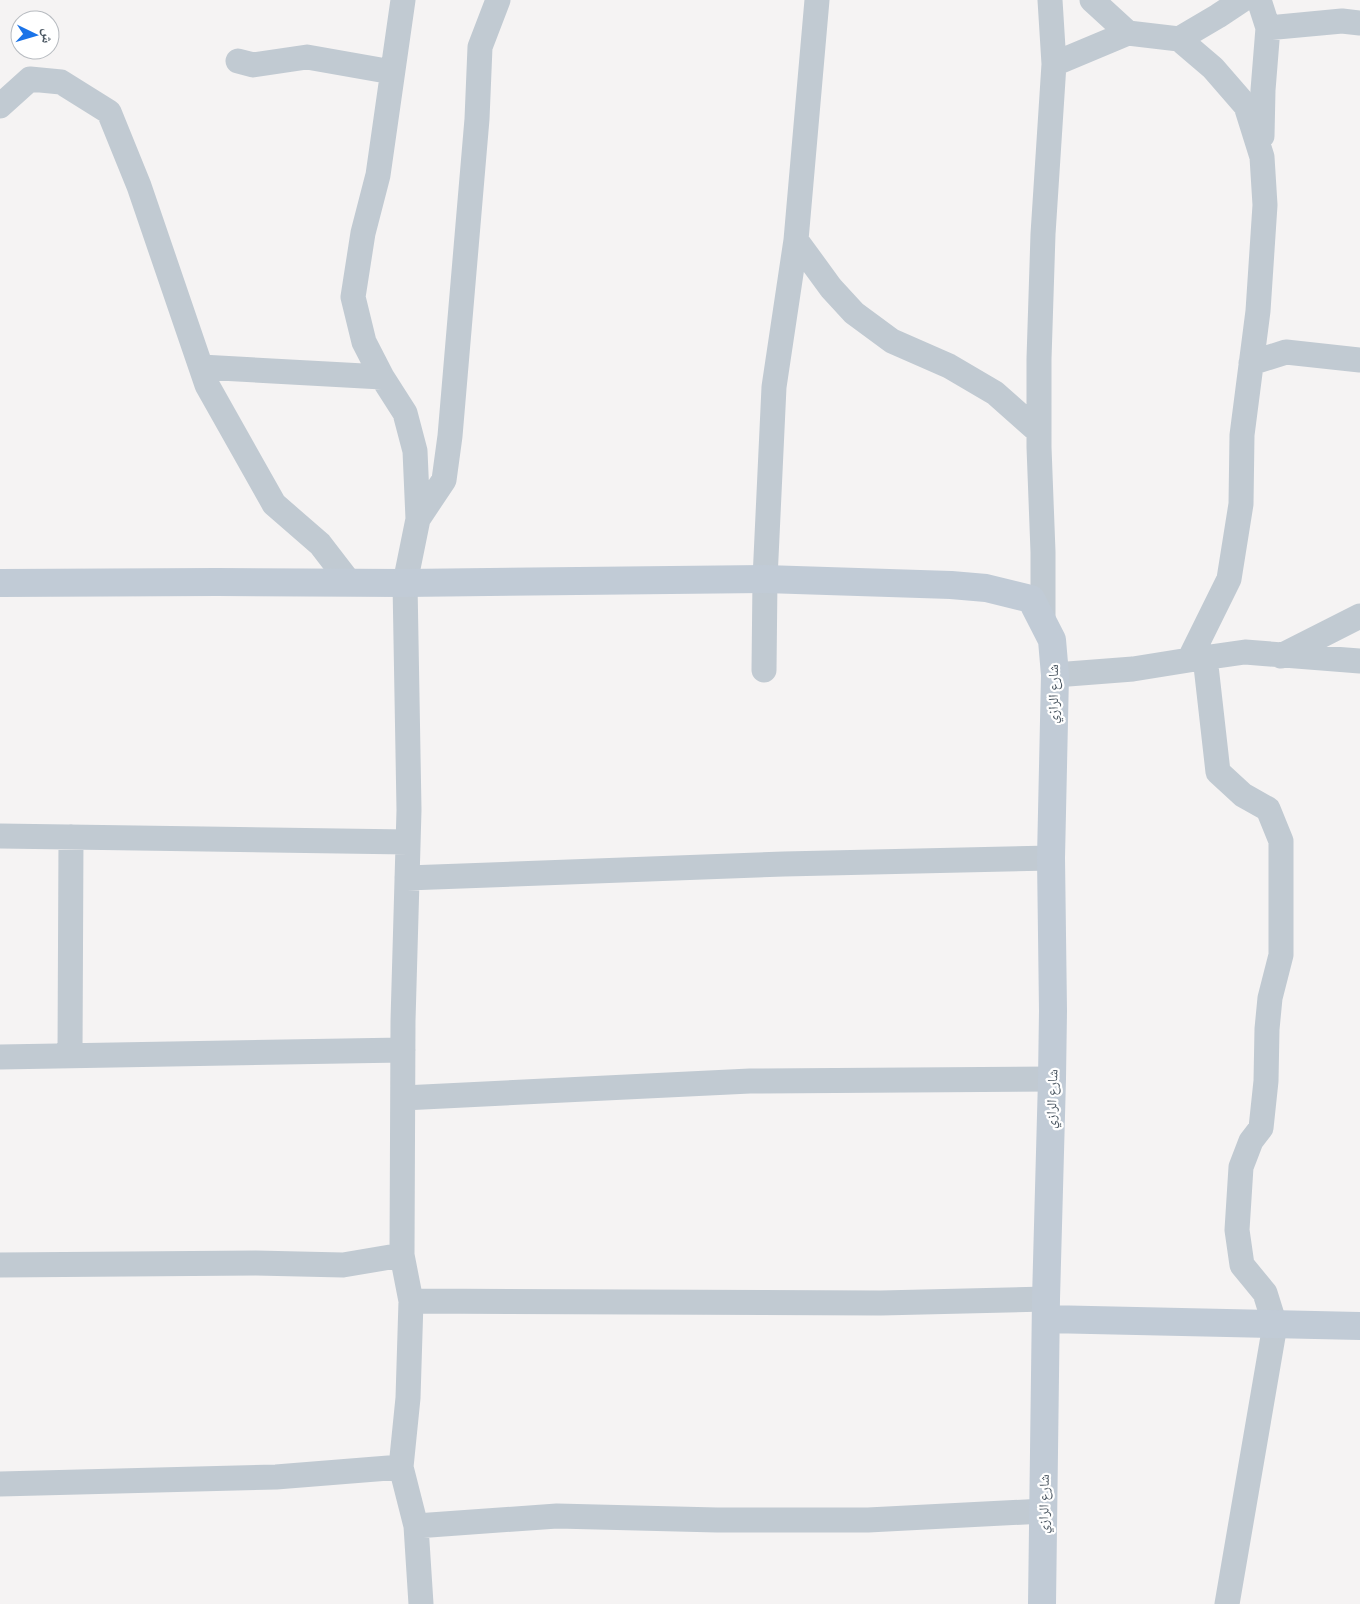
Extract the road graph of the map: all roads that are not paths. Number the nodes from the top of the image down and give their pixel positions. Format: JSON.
{"nodes":[{"id":1,"x":403,"y":0,"type":"edge"},
{"id":2,"x":498,"y":0,"type":"edge"},
{"id":3,"x":816,"y":0,"type":"edge"},
{"id":4,"x":1050,"y":0,"type":"edge"},
{"id":5,"x":1092,"y":0,"type":"edge"},
{"id":6,"x":1242,"y":0,"type":"edge"},
{"id":7,"x":1259,"y":0,"type":"edge"},
{"id":8,"x":1360,"y":22,"type":"edge"},
{"id":9,"x":1268,"y":28,"type":"junction"},
{"id":10,"x":1128,"y":33,"type":"junction"},
{"id":11,"x":1179,"y":39,"type":"junction"},
{"id":12,"x":238,"y":61,"type":"dead end"},
{"id":13,"x":1054,"y":64,"type":"junction"},
{"id":14,"x":392,"y":72,"type":"junction"},
{"id":15,"x":0,"y":106,"type":"edge"},
{"id":16,"x":1262,"y":157,"type":"junction"},
{"id":17,"x":796,"y":240,"type":"junction"},
{"id":18,"x":1360,"y":360,"type":"edge"},
{"id":19,"x":1251,"y":363,"type":"junction"},
{"id":20,"x":201,"y":367,"type":"junction"},
{"id":21,"x":382,"y":377,"type":"junction"},
{"id":22,"x":1039,"y":432,"type":"junction"},
{"id":23,"x":418,"y":519,"type":"junction"},
{"id":24,"x":766,"y":579,"type":"junction"},
{"id":25,"x":0,"y":583,"type":"edge"},
{"id":26,"x":350,"y":583,"type":"junction"},
{"id":27,"x":405,"y":583,"type":"junction"},
{"id":28,"x":1360,"y":616,"type":"edge"},
{"id":29,"x":1043,"y":623,"type":"junction"},
{"id":30,"x":1281,"y":656,"type":"junction"},
{"id":31,"x":1197,"y":658,"type":"junction"},
{"id":32,"x":1360,"y":661,"type":"edge"},
{"id":33,"x":764,"y":670,"type":"dead end"},
{"id":34,"x":1055,"y":675,"type":"junction"},
{"id":35,"x":0,"y":836,"type":"edge"},
{"id":36,"x":71,"y":837,"type":"junction"},
{"id":37,"x":408,"y":842,"type":"junction"},
{"id":38,"x":1051,"y":858,"type":"junction"},
{"id":39,"x":407,"y":878,"type":"junction"},
{"id":40,"x":403,"y":1050,"type":"junction"},
{"id":41,"x":70,"y":1056,"type":"junction"},
{"id":42,"x":0,"y":1057,"type":"edge"},
{"id":43,"x":1052,"y":1079,"type":"junction"},
{"id":44,"x":403,"y":1098,"type":"junction"},
{"id":45,"x":402,"y":1255,"type":"junction"},
{"id":46,"x":0,"y":1265,"type":"edge"},
{"id":47,"x":411,"y":1301,"type":"junction"},
{"id":48,"x":1046,"y":1309,"type":"junction"},
{"id":49,"x":1275,"y":1324,"type":"junction"},
{"id":50,"x":1360,"y":1326,"type":"edge"},
{"id":51,"x":401,"y":1467,"type":"junction"},
{"id":52,"x":0,"y":1484,"type":"edge"},
{"id":53,"x":1044,"y":1511,"type":"junction"},
{"id":54,"x":416,"y":1526,"type":"junction"},
{"id":55,"x":421,"y":1604,"type":"edge"},
{"id":56,"x":1042,"y":1604,"type":"edge"},
{"id":57,"x":1227,"y":1604,"type":"edge"}],
"edges":[{"from":1,"to":14,"type":"street"},
{"from":2,"to":23,"type":"street"},
{"from":3,"to":17,"type":"street"},
{"from":4,"to":13,"type":"street"},
{"from":5,"to":10,"type":"street"},
{"from":6,"to":11,"type":"street"},
{"from":7,"to":9,"type":"street"},
{"from":8,"to":9,"type":"street"},
{"from":9,"to":16,"type":"street"},
{"from":10,"to":11,"type":"street"},
{"from":10,"to":13,"type":"street"},
{"from":11,"to":16,"type":"street"},
{"from":12,"to":14,"type":"street"},
{"from":13,"to":22,"type":"street"},
{"from":14,"to":21,"type":"street"},
{"from":15,"to":20,"type":"street"},
{"from":16,"to":19,"type":"street"},
{"from":17,"to":22,"type":"street"},
{"from":17,"to":24,"type":"street"},
{"from":18,"to":19,"type":"street"},
{"from":19,"to":31,"type":"street"},
{"from":20,"to":21,"type":"street"},
{"from":20,"to":26,"type":"street"},
{"from":21,"to":23,"type":"street"},
{"from":22,"to":29,"type":"street"},
{"from":23,"to":27,"type":"street"},
{"from":24,"to":27,"type":"street"},
{"from":24,"to":29,"type":"street","name":"شارع الرازي"},
{"from":24,"to":33,"type":"street"},
{"from":25,"to":26,"type":"street"},
{"from":26,"to":27,"type":"street"},
{"from":27,"to":37,"type":"street"},
{"from":28,"to":30,"type":"street"},
{"from":29,"to":34,"type":"street","name":"شارع الرازي"},
{"from":30,"to":31,"type":"street"},
{"from":30,"to":32,"type":"street"},
{"from":31,"to":34,"type":"street"},
{"from":31,"to":49,"type":"street"},
{"from":34,"to":38,"type":"street","name":"شارع الرازي"},
{"from":35,"to":36,"type":"street"},
{"from":36,"to":37,"type":"street"},
{"from":36,"to":41,"type":"street"},
{"from":37,"to":39,"type":"street"},
{"from":38,"to":39,"type":"street"},
{"from":38,"to":43,"type":"street","name":"شارع الرازي"},
{"from":39,"to":40,"type":"street"},
{"from":40,"to":41,"type":"street"},
{"from":40,"to":44,"type":"street"},
{"from":41,"to":42,"type":"street"},
{"from":43,"to":44,"type":"street"},
{"from":43,"to":48,"type":"street","name":"شارع الرازي"},
{"from":44,"to":45,"type":"street"},
{"from":45,"to":46,"type":"street"},
{"from":45,"to":47,"type":"street"},
{"from":47,"to":48,"type":"street"},
{"from":47,"to":51,"type":"street"},
{"from":48,"to":49,"type":"street"},
{"from":48,"to":53,"type":"street","name":"شارع الرازي"},
{"from":49,"to":50,"type":"street"},
{"from":49,"to":57,"type":"street"},
{"from":51,"to":52,"type":"street"},
{"from":51,"to":54,"type":"street"},
{"from":53,"to":54,"type":"street"},
{"from":53,"to":56,"type":"street","name":"شارع الرازي"},
{"from":54,"to":55,"type":"street"}]}
